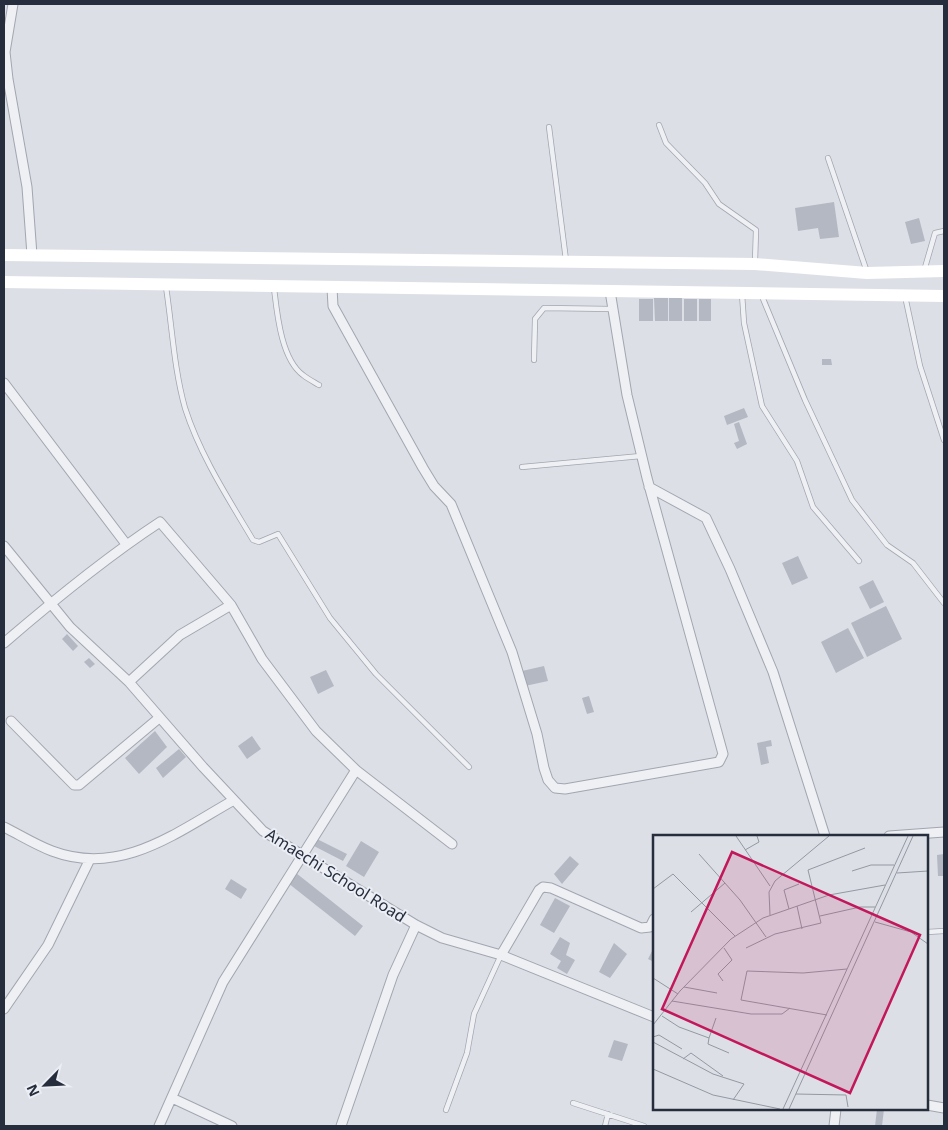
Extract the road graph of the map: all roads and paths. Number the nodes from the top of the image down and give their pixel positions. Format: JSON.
{"nodes":[{"id":1,"x":13,"y":4,"type":"edge"},
{"id":2,"x":658,"y":125,"type":"dead end"},
{"id":3,"x":549,"y":127,"type":"dead end"},
{"id":4,"x":828,"y":158,"type":"dead end"},
{"id":5,"x":944,"y":231,"type":"edge"},
{"id":6,"x":4,"y":255,"type":"edge"},
{"id":7,"x":32,"y":255,"type":"junction"},
{"id":8,"x":566,"y":262,"type":"junction"},
{"id":9,"x":755,"y":264,"type":"junction"},
{"id":10,"x":944,"y":271,"type":"edge"},
{"id":11,"x":923,"y":272,"type":"junction"},
{"id":12,"x":867,"y":273,"type":"junction"},
{"id":13,"x":4,"y":282,"type":"edge"},
{"id":14,"x":166,"y":285,"type":"junction"},
{"id":15,"x":274,"y":287,"type":"junction"},
{"id":16,"x":332,"y":288,"type":"junction"},
{"id":17,"x":610,"y":291,"type":"junction"},
{"id":18,"x":742,"y":292,"type":"junction"},
{"id":19,"x":760,"y":293,"type":"junction"},
{"id":20,"x":905,"y":295,"type":"junction"},
{"id":21,"x":944,"y":296,"type":"edge"},
{"id":22,"x":612,"y":309,"type":"junction"},
{"id":23,"x":534,"y":360,"type":"dead end"},
{"id":24,"x":4,"y":383,"type":"edge"},
{"id":25,"x":320,"y":385,"type":"dead end"},
{"id":26,"x":944,"y":440,"type":"edge"},
{"id":27,"x":641,"y":456,"type":"junction"},
{"id":28,"x":522,"y":467,"type":"dead end"},
{"id":29,"x":649,"y":488,"type":"junction"},
{"id":30,"x":126,"y":544,"type":"junction"},
{"id":31,"x":4,"y":546,"type":"edge"},
{"id":32,"x":859,"y":561,"type":"dead end"},
{"id":33,"x":51,"y":603,"type":"junction"},
{"id":34,"x":944,"y":603,"type":"edge"},
{"id":35,"x":230,"y":605,"type":"junction"},
{"id":36,"x":4,"y":643,"type":"edge"},
{"id":37,"x":129,"y":682,"type":"junction"},
{"id":38,"x":159,"y":718,"type":"junction"},
{"id":39,"x":11,"y":721,"type":"dead end"},
{"id":40,"x":469,"y":767,"type":"dead end"},
{"id":41,"x":356,"y":770,"type":"junction"},
{"id":42,"x":234,"y":800,"type":"junction"},
{"id":43,"x":4,"y":827,"type":"edge"},
{"id":44,"x":944,"y":832,"type":"edge"},
{"id":45,"x":825,"y":835,"type":"edge"},
{"id":46,"x":904,"y":835,"type":"edge"},
{"id":47,"x":452,"y":844,"type":"dead end"},
{"id":48,"x":302,"y":855,"type":"junction"},
{"id":49,"x":90,"y":859,"type":"junction"},
{"id":50,"x":653,"y":921,"type":"edge"},
{"id":51,"x":416,"y":925,"type":"junction"},
{"id":52,"x":944,"y":931,"type":"edge"},
{"id":53,"x":928,"y":932,"type":"edge"},
{"id":54,"x":501,"y":955,"type":"junction"},
{"id":55,"x":4,"y":1009,"type":"edge"},
{"id":56,"x":653,"y":1017,"type":"edge"},
{"id":57,"x":172,"y":1098,"type":"junction"},
{"id":58,"x":573,"y":1103,"type":"dead end"},
{"id":59,"x":928,"y":1104,"type":"edge"},
{"id":60,"x":944,"y":1108,"type":"edge"},
{"id":61,"x":446,"y":1110,"type":"dead end"},
{"id":62,"x":836,"y":1110,"type":"edge"},
{"id":63,"x":608,"y":1114,"type":"junction"},
{"id":64,"x":159,"y":1126,"type":"edge"},
{"id":65,"x":232,"y":1126,"type":"edge"},
{"id":66,"x":342,"y":1126,"type":"edge"},
{"id":67,"x":605,"y":1126,"type":"edge"},
{"id":68,"x":644,"y":1126,"type":"edge"},
{"id":69,"x":834,"y":1126,"type":"edge"}],
"edges":[{"from":1,"to":7,"type":"street"},
{"from":2,"to":9,"type":"lane"},
{"from":3,"to":8,"type":"lane"},
{"from":4,"to":12,"type":"lane"},
{"from":5,"to":11,"type":"lane"},
{"from":6,"to":7,"type":"main road"},
{"from":7,"to":8,"type":"main road"},
{"from":8,"to":9,"type":"main road"},
{"from":9,"to":12,"type":"main road"},
{"from":10,"to":11,"type":"main road"},
{"from":11,"to":12,"type":"main road"},
{"from":13,"to":14,"type":"main road"},
{"from":14,"to":15,"type":"main road"},
{"from":14,"to":40,"type":"lane"},
{"from":15,"to":16,"type":"main road"},
{"from":15,"to":25,"type":"lane"},
{"from":16,"to":17,"type":"main road"},
{"from":16,"to":29,"type":"street"},
{"from":17,"to":18,"type":"main road"},
{"from":17,"to":22,"type":"street"},
{"from":18,"to":19,"type":"main road"},
{"from":18,"to":32,"type":"lane"},
{"from":19,"to":20,"type":"main road"},
{"from":19,"to":34,"type":"lane"},
{"from":20,"to":21,"type":"main road"},
{"from":20,"to":26,"type":"lane"},
{"from":22,"to":23,"type":"lane"},
{"from":22,"to":27,"type":"street"},
{"from":24,"to":30,"type":"street"},
{"from":27,"to":28,"type":"lane"},
{"from":27,"to":29,"type":"street"},
{"from":29,"to":45,"type":"street"},
{"from":30,"to":33,"type":"street"},
{"from":30,"to":35,"type":"street"},
{"from":31,"to":33,"type":"street","name":"Amaechi School Road"},
{"from":33,"to":36,"type":"street"},
{"from":33,"to":37,"type":"street","name":"Amaechi School Road"},
{"from":35,"to":37,"type":"street"},
{"from":35,"to":41,"type":"street"},
{"from":37,"to":38,"type":"street","name":"Amaechi School Road"},
{"from":38,"to":39,"type":"street"},
{"from":38,"to":42,"type":"street","name":"Amaechi School Road"},
{"from":41,"to":47,"type":"street"},
{"from":41,"to":48,"type":"street"},
{"from":42,"to":48,"type":"street","name":"Amaechi School Road"},
{"from":42,"to":49,"type":"street"},
{"from":43,"to":49,"type":"street"},
{"from":44,"to":46,"type":"street"},
{"from":48,"to":51,"type":"street","name":"Amaechi School Road"},
{"from":48,"to":57,"type":"street"},
{"from":49,"to":55,"type":"street"},
{"from":50,"to":54,"type":"street"},
{"from":51,"to":54,"type":"street","name":"Amaechi School Road"},
{"from":51,"to":66,"type":"street"},
{"from":52,"to":53,"type":"lane"},
{"from":54,"to":56,"type":"street","name":"Amaechi School Road"},
{"from":54,"to":61,"type":"lane"},
{"from":57,"to":64,"type":"street"},
{"from":57,"to":65,"type":"street"},
{"from":58,"to":63,"type":"lane"},
{"from":59,"to":60,"type":"street"},
{"from":62,"to":69,"type":"street"},
{"from":63,"to":67,"type":"lane"},
{"from":63,"to":68,"type":"lane"}]}
